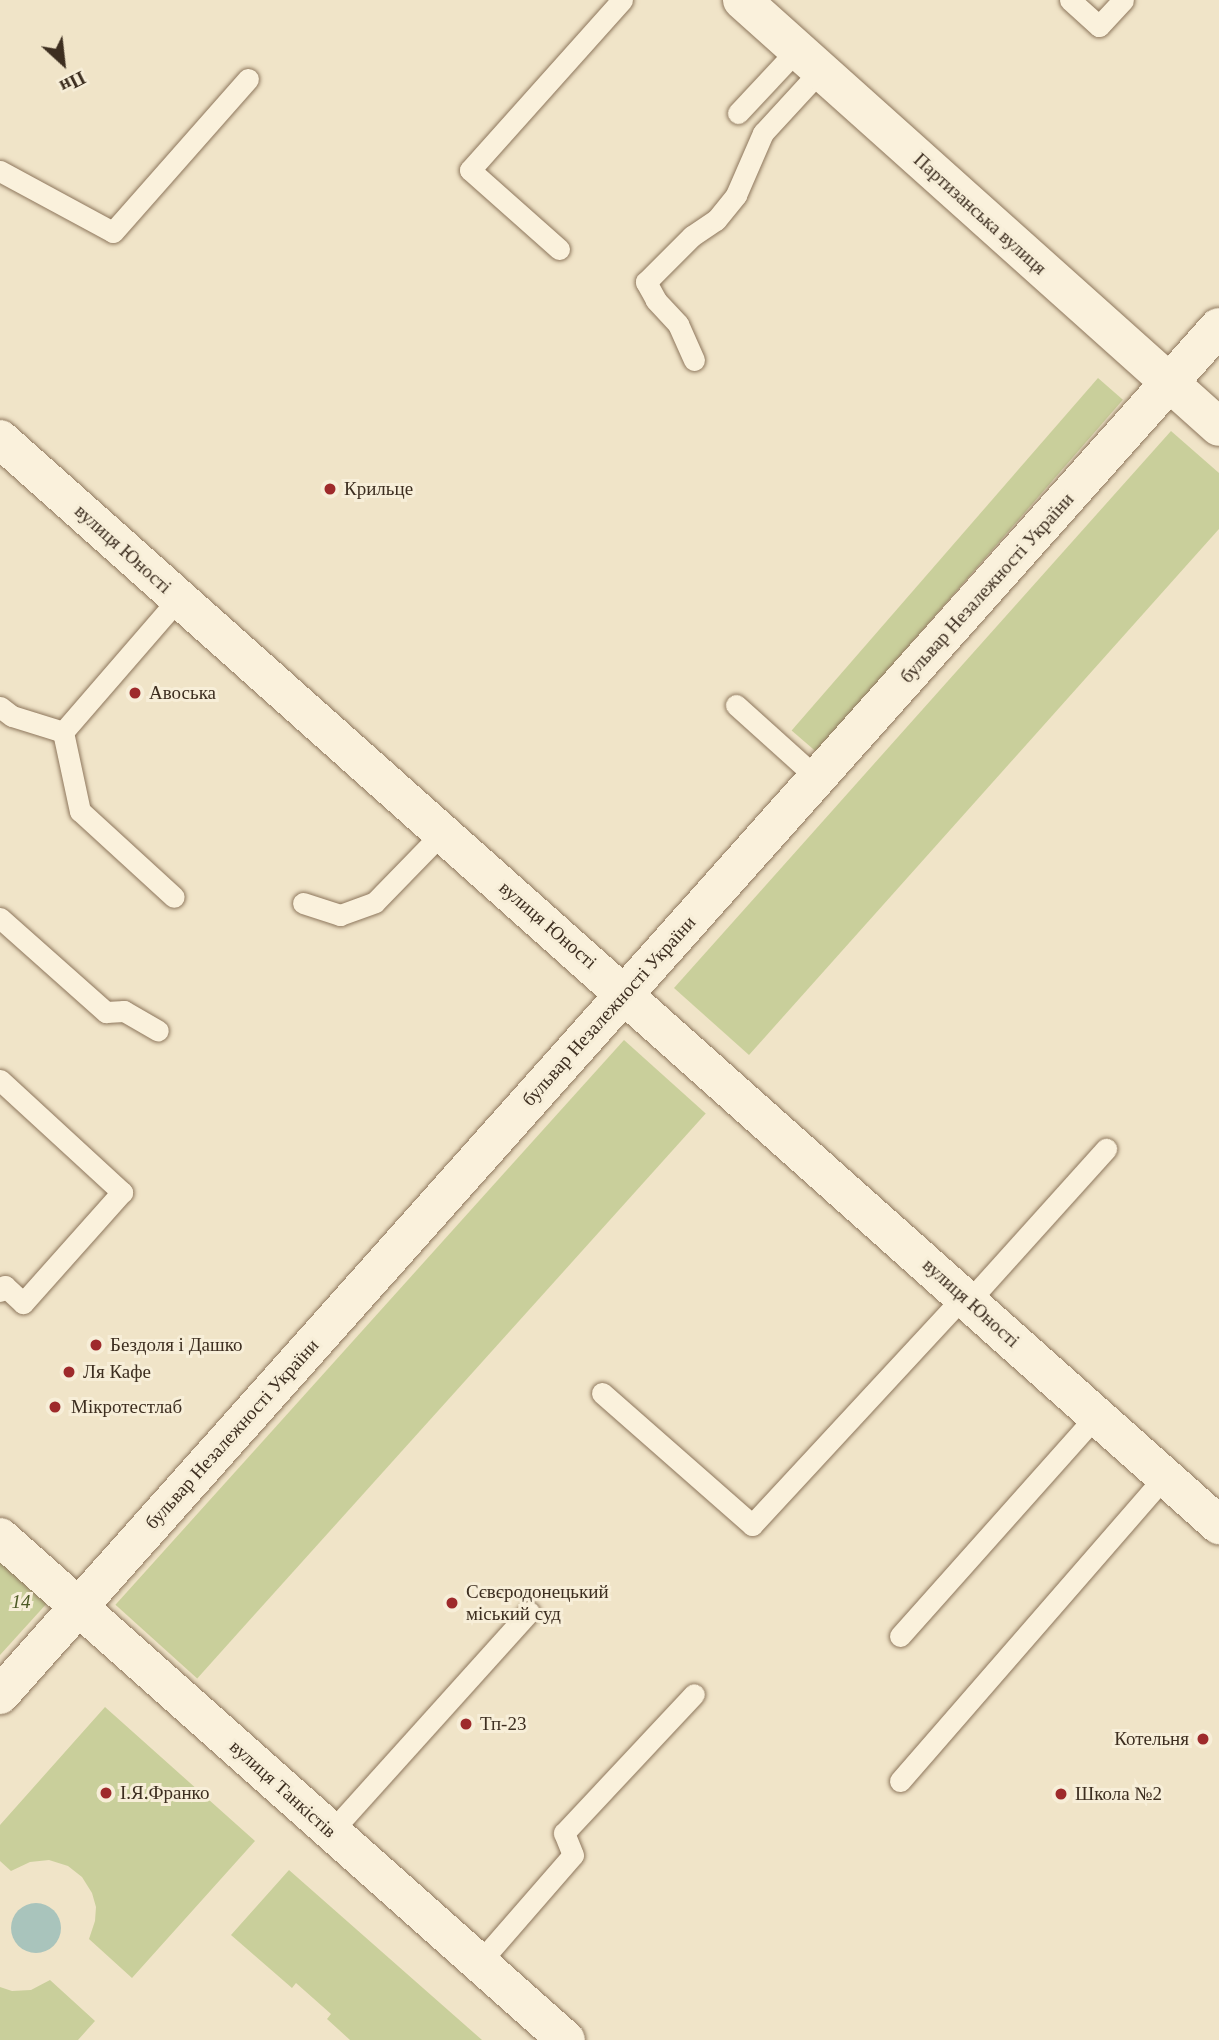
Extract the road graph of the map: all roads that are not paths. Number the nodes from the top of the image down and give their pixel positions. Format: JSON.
{"nodes":[{"id":1,"x":622,"y":0,"type":"edge"},
{"id":2,"x":742,"y":0,"type":"edge"},
{"id":3,"x":1070,"y":0,"type":"edge"},
{"id":4,"x":1123,"y":0,"type":"edge"},
{"id":5,"x":809,"y":60,"type":"junction"},
{"id":6,"x":248,"y":79,"type":"dead end"},
{"id":7,"x":738,"y":113,"type":"dead end"},
{"id":8,"x":0,"y":171,"type":"edge"},
{"id":9,"x":559,"y":249,"type":"dead end"},
{"id":10,"x":1219,"y":327,"type":"edge"},
{"id":11,"x":694,"y":360,"type":"dead end"},
{"id":12,"x":1169,"y":384,"type":"junction"},
{"id":13,"x":1219,"y":427,"type":"edge"},
{"id":14,"x":0,"y":439,"type":"edge"},
{"id":15,"x":179,"y":598,"type":"junction"},
{"id":16,"x":736,"y":705,"type":"dead end"},
{"id":17,"x":4,"y":714,"type":"edge"},
{"id":18,"x":63,"y":732,"type":"junction"},
{"id":19,"x":817,"y":778,"type":"junction"},
{"id":20,"x":443,"y":832,"type":"junction"},
{"id":21,"x":174,"y":897,"type":"dead end"},
{"id":22,"x":303,"y":903,"type":"dead end"},
{"id":23,"x":0,"y":918,"type":"edge"},
{"id":24,"x":625,"y":993,"type":"junction"},
{"id":25,"x":158,"y":1031,"type":"dead end"},
{"id":26,"x":0,"y":1080,"type":"edge"},
{"id":27,"x":1107,"y":1149,"type":"dead end"},
{"id":28,"x":0,"y":1291,"type":"edge"},
{"id":29,"x":967,"y":1299,"type":"junction"},
{"id":30,"x":602,"y":1393,"type":"dead end"},
{"id":31,"x":1097,"y":1415,"type":"junction"},
{"id":32,"x":1165,"y":1476,"type":"junction"},
{"id":33,"x":1219,"y":1525,"type":"edge"},
{"id":34,"x":0,"y":1537,"type":"edge"},
{"id":35,"x":79,"y":1607,"type":"junction"},
{"id":36,"x":530,"y":1612,"type":"dead end"},
{"id":37,"x":900,"y":1636,"type":"dead end"},
{"id":38,"x":694,"y":1693,"type":"dead end"},
{"id":39,"x":0,"y":1695,"type":"edge"},
{"id":40,"x":900,"y":1781,"type":"dead end"},
{"id":41,"x":331,"y":1832,"type":"junction"},
{"id":42,"x":479,"y":1963,"type":"junction"},
{"id":43,"x":566,"y":2040,"type":"edge"}],
"edges":[{"from":1,"to":9,"type":"lane"},
{"from":2,"to":5,"type":"street","name":"Партизанська вулиця"},
{"from":3,"to":4,"type":"lane"},
{"from":5,"to":7,"type":"lane"},
{"from":5,"to":11,"type":"lane"},
{"from":5,"to":12,"type":"street","name":"Партизанська вулиця"},
{"from":6,"to":8,"type":"lane"},
{"from":10,"to":12,"type":"street","name":"бульвар Незалежності України"},
{"from":12,"to":13,"type":"street","name":"Партизанська вулиця"},
{"from":12,"to":19,"type":"street","name":"бульвар Незалежності України"},
{"from":14,"to":15,"type":"street","name":"вулиця Юності"},
{"from":15,"to":18,"type":"lane"},
{"from":15,"to":20,"type":"street","name":"вулиця Юності"},
{"from":16,"to":19,"type":"lane"},
{"from":17,"to":18,"type":"lane"},
{"from":18,"to":21,"type":"lane"},
{"from":19,"to":24,"type":"street","name":"бульвар Незалежності України"},
{"from":20,"to":22,"type":"lane"},
{"from":20,"to":24,"type":"street","name":"вулиця Юності"},
{"from":23,"to":25,"type":"lane"},
{"from":24,"to":29,"type":"street","name":"вулиця Юності"},
{"from":24,"to":35,"type":"street","name":"бульвар Незалежності України"},
{"from":26,"to":28,"type":"lane"},
{"from":27,"to":29,"type":"lane"},
{"from":29,"to":30,"type":"lane"},
{"from":29,"to":31,"type":"street","name":"вулиця Юності"},
{"from":31,"to":32,"type":"street","name":"вулиця Юності"},
{"from":31,"to":37,"type":"lane"},
{"from":32,"to":33,"type":"street","name":"вулиця Юності"},
{"from":32,"to":40,"type":"lane"},
{"from":34,"to":35,"type":"street","name":"вулиця Танкістів"},
{"from":35,"to":39,"type":"street","name":"бульвар Незалежності України"},
{"from":35,"to":41,"type":"street","name":"вулиця Танкістів"},
{"from":36,"to":41,"type":"lane"},
{"from":38,"to":42,"type":"lane"},
{"from":41,"to":42,"type":"street","name":"вулиця Танкістів"},
{"from":42,"to":43,"type":"street","name":"вулиця Танкістів"}]}
